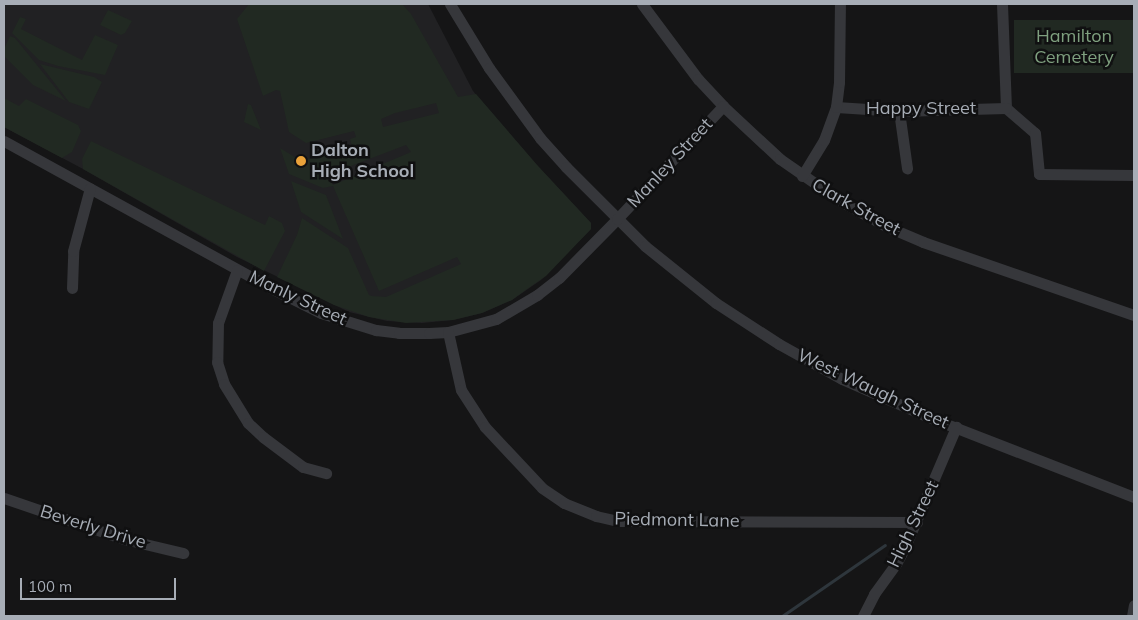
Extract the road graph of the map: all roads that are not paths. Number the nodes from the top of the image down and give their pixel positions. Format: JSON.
{"nodes":[{"id":1,"x":450,"y":4,"type":"edge"},
{"id":2,"x":642,"y":4,"type":"edge"},
{"id":3,"x":840,"y":4,"type":"edge"},
{"id":4,"x":1002,"y":4,"type":"edge"},
{"id":5,"x":723,"y":106,"type":"junction"},
{"id":6,"x":836,"y":107,"type":"junction"},
{"id":7,"x":1006,"y":108,"type":"junction"},
{"id":8,"x":899,"y":110,"type":"junction"},
{"id":9,"x":4,"y":141,"type":"edge"},
{"id":10,"x":907,"y":168,"type":"dead end"},
{"id":11,"x":1134,"y":175,"type":"edge"},
{"id":12,"x":802,"y":176,"type":"junction"},
{"id":13,"x":90,"y":188,"type":"junction"},
{"id":14,"x":617,"y":219,"type":"junction"},
{"id":15,"x":237,"y":270,"type":"junction"},
{"id":16,"x":72,"y":288,"type":"dead end"},
{"id":17,"x":1134,"y":316,"type":"edge"},
{"id":18,"x":448,"y":332,"type":"junction"},
{"id":19,"x":956,"y":427,"type":"junction"},
{"id":20,"x":326,"y":473,"type":"dead end"},
{"id":21,"x":1134,"y":497,"type":"edge"},
{"id":22,"x":4,"y":498,"type":"edge"},
{"id":23,"x":917,"y":522,"type":"junction"},
{"id":24,"x":183,"y":553,"type":"dead end"},
{"id":25,"x":1134,"y":605,"type":"edge"},
{"id":26,"x":862,"y":616,"type":"edge"},
{"id":27,"x":1132,"y":616,"type":"edge"}],
"edges":[{"from":1,"to":14,"type":"street","name":"West Waugh Street"},
{"from":2,"to":5,"type":"street","name":"Clark Street"},
{"from":3,"to":6,"type":"street"},
{"from":4,"to":7,"type":"street"},
{"from":5,"to":12,"type":"street","name":"Clark Street"},
{"from":5,"to":14,"type":"street","name":"Manley Street"},
{"from":6,"to":8,"type":"street","name":"Happy Street"},
{"from":6,"to":12,"type":"street"},
{"from":7,"to":8,"type":"street","name":"Happy Street"},
{"from":7,"to":11,"type":"street"},
{"from":8,"to":10,"type":"street"},
{"from":9,"to":13,"type":"street","name":"Manly Street"},
{"from":12,"to":17,"type":"street","name":"Clark Street"},
{"from":13,"to":15,"type":"street","name":"Manly Street"},
{"from":13,"to":16,"type":"street"},
{"from":14,"to":18,"type":"street","name":"Manly Street"},
{"from":14,"to":19,"type":"street","name":"West Waugh Street"},
{"from":15,"to":18,"type":"street","name":"Manly Street"},
{"from":15,"to":20,"type":"street"},
{"from":18,"to":23,"type":"street","name":"Piedmont Lane"},
{"from":19,"to":21,"type":"street","name":"West Waugh Street"},
{"from":19,"to":23,"type":"street","name":"High Street"},
{"from":22,"to":24,"type":"street","name":"Beverly Drive"},
{"from":23,"to":26,"type":"street","name":"High Street"},
{"from":25,"to":27,"type":"street"}]}
